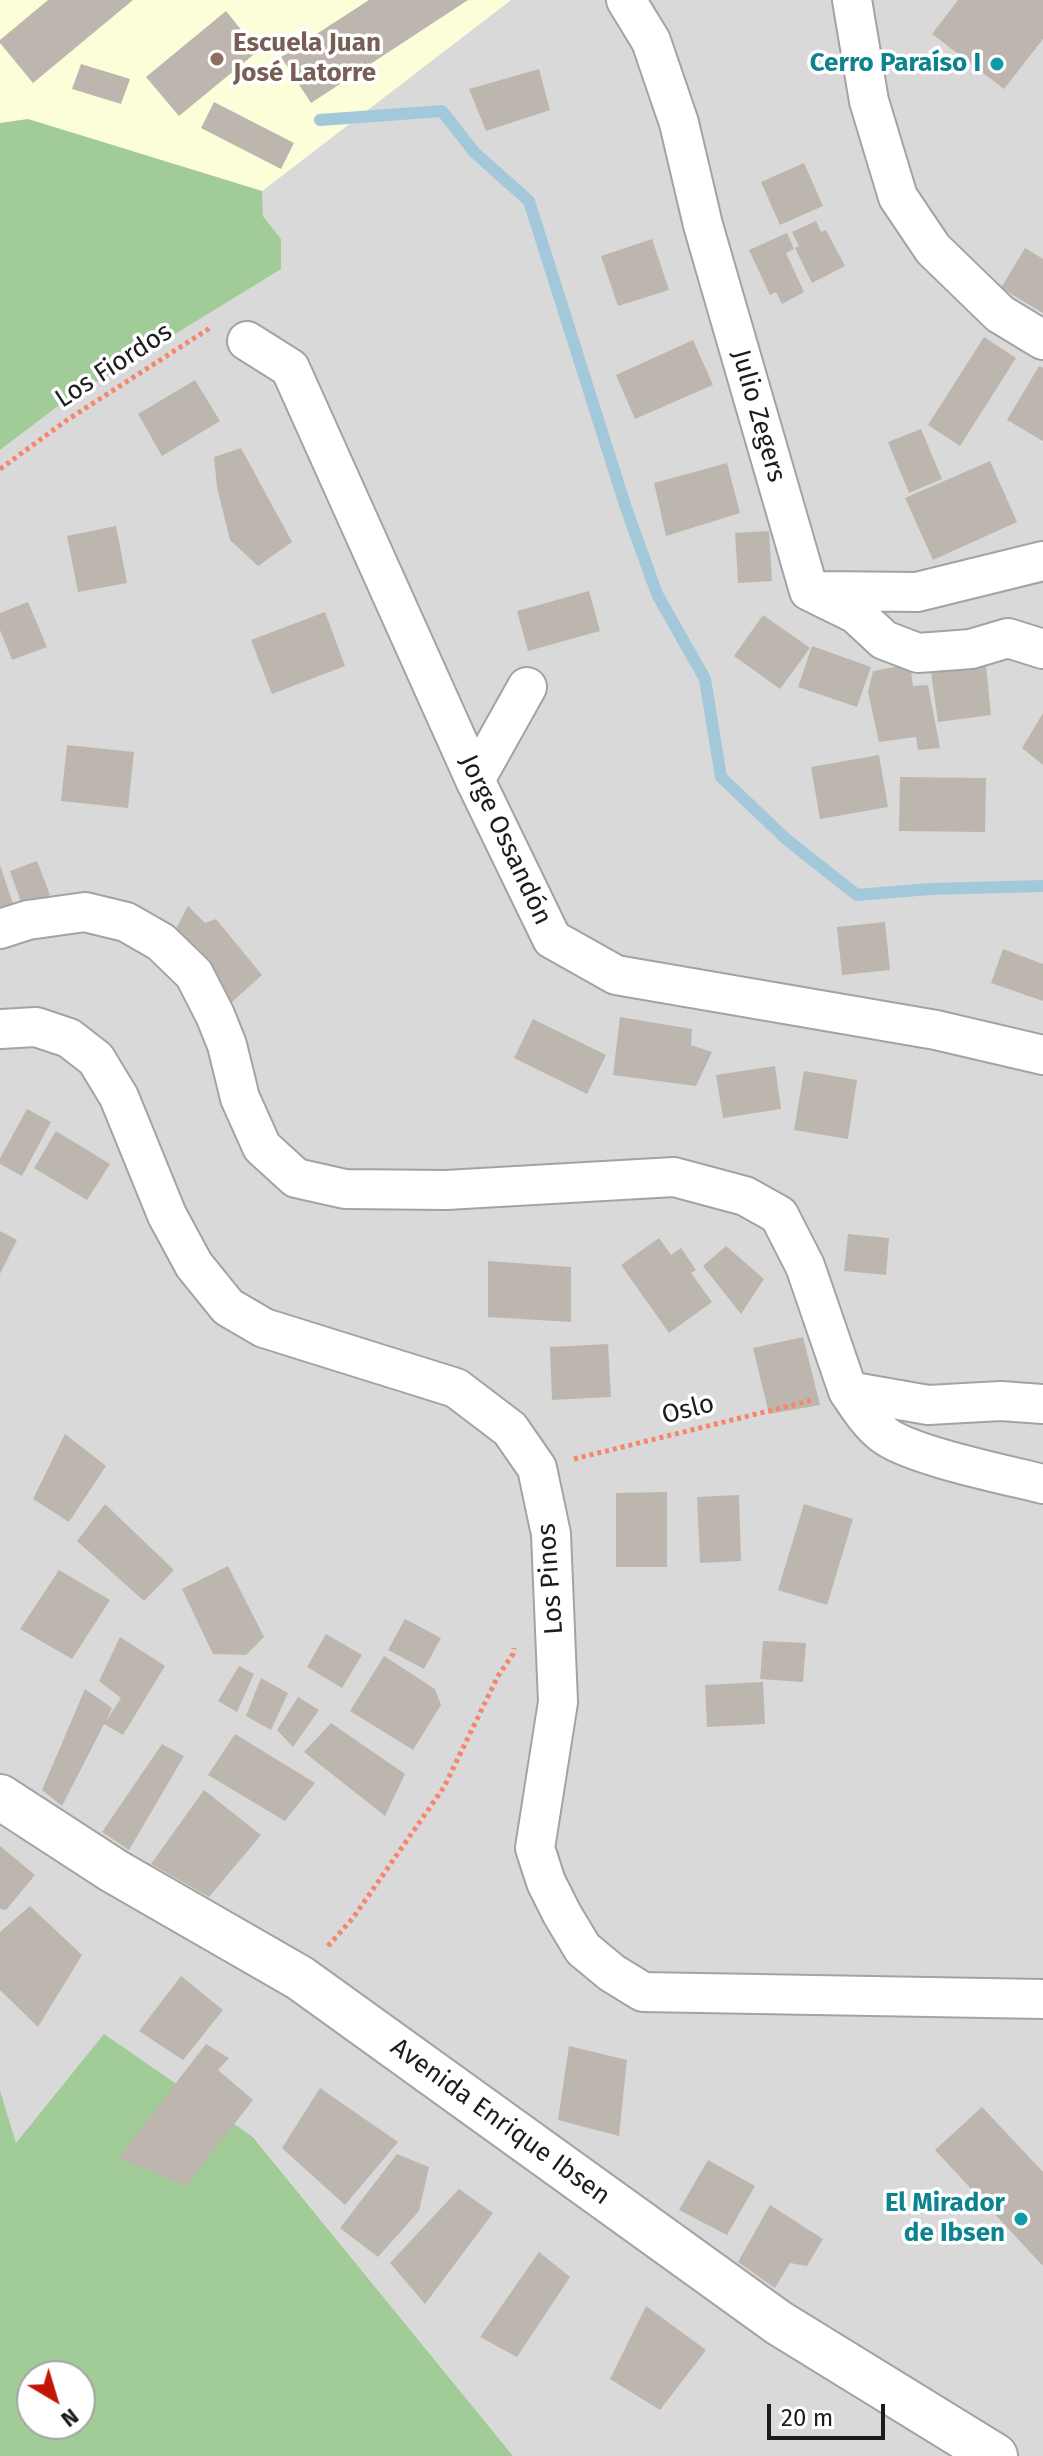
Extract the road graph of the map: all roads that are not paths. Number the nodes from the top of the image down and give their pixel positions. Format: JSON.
{"nodes":[{"id":1,"x":626,"y":0,"type":"edge"},
{"id":2,"x":852,"y":0,"type":"edge"},
{"id":3,"x":1043,"y":340,"type":"edge"},
{"id":4,"x":247,"y":341,"type":"road end"},
{"id":5,"x":1043,"y":561,"type":"edge"},
{"id":6,"x":809,"y":591,"type":"junction"},
{"id":7,"x":1043,"y":649,"type":"edge"},
{"id":8,"x":527,"y":687,"type":"dead end"},
{"id":9,"x":475,"y":780,"type":"junction"},
{"id":10,"x":0,"y":929,"type":"edge"},
{"id":11,"x":0,"y":1029,"type":"edge"},
{"id":12,"x":1043,"y":1055,"type":"edge"},
{"id":13,"x":848,"y":1391,"type":"junction"},
{"id":14,"x":1043,"y":1404,"type":"edge"},
{"id":15,"x":1043,"y":1484,"type":"edge"},
{"id":16,"x":0,"y":1797,"type":"edge"},
{"id":17,"x":1043,"y":1999,"type":"edge"},
{"id":18,"x":995,"y":2456,"type":"edge"}],
"edges":[{"from":1,"to":6,"type":"street","name":"Julio Zegers"},
{"from":2,"to":3,"type":"street"},
{"from":4,"to":9,"type":"street","name":"Jorge Ossandón"},
{"from":5,"to":6,"type":"street"},
{"from":6,"to":7,"type":"street"},
{"from":8,"to":9,"type":"street"},
{"from":9,"to":12,"type":"street","name":"Jorge Ossandón"},
{"from":10,"to":13,"type":"street"},
{"from":11,"to":17,"type":"street","name":"Los Pinos"},
{"from":13,"to":14,"type":"street"},
{"from":13,"to":15,"type":"street"},
{"from":16,"to":18,"type":"street","name":"Avenida Enrique Ibsen"}]}
